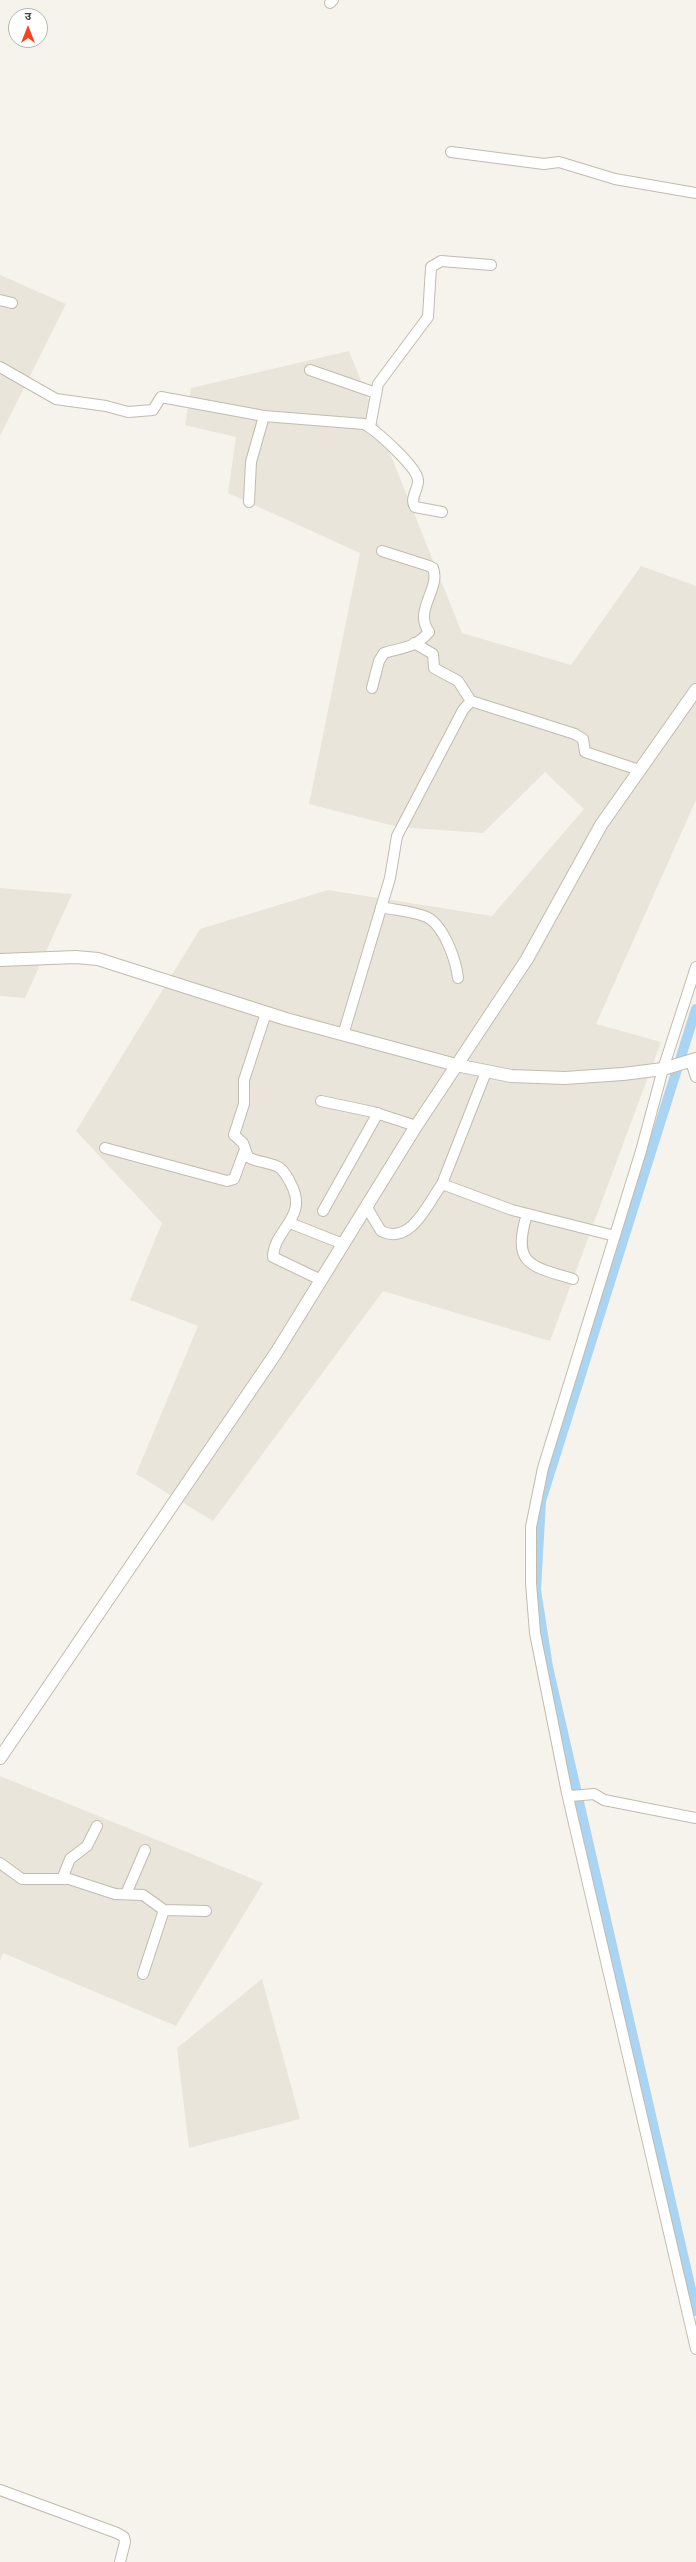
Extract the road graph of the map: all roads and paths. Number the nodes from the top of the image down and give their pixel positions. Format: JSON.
{"nodes":[{"id":1,"x":451,"y":152,"type":"dead end"},
{"id":2,"x":696,"y":193,"type":"edge"},
{"id":3,"x":491,"y":265,"type":"dead end"},
{"id":4,"x":0,"y":300,"type":"edge"},
{"id":5,"x":12,"y":303,"type":"dead end"},
{"id":6,"x":0,"y":367,"type":"edge"},
{"id":7,"x":310,"y":370,"type":"dead end"},
{"id":8,"x":376,"y":393,"type":"junction"},
{"id":9,"x":264,"y":416,"type":"junction"},
{"id":10,"x":370,"y":427,"type":"junction"},
{"id":11,"x":249,"y":502,"type":"dead end"},
{"id":12,"x":442,"y":512,"type":"dead end"},
{"id":13,"x":382,"y":551,"type":"dead end"},
{"id":14,"x":414,"y":643,"type":"junction"},
{"id":15,"x":372,"y":688,"type":"dead end"},
{"id":16,"x":696,"y":690,"type":"edge"},
{"id":17,"x":471,"y":701,"type":"junction"},
{"id":18,"x":639,"y":770,"type":"junction"},
{"id":19,"x":381,"y":907,"type":"junction"},
{"id":20,"x":0,"y":960,"type":"edge"},
{"id":21,"x":696,"y":967,"type":"edge"},
{"id":22,"x":458,"y":978,"type":"dead end"},
{"id":23,"x":266,"y":1013,"type":"junction"},
{"id":24,"x":343,"y":1035,"type":"junction"},
{"id":25,"x":691,"y":1062,"type":"edge"},
{"id":26,"x":456,"y":1065,"type":"junction"},
{"id":27,"x":667,"y":1067,"type":"junction"},
{"id":28,"x":486,"y":1072,"type":"junction"},
{"id":29,"x":696,"y":1077,"type":"edge"},
{"id":30,"x":321,"y":1101,"type":"dead end"},
{"id":31,"x":378,"y":1113,"type":"junction"},
{"id":32,"x":416,"y":1126,"type":"junction"},
{"id":33,"x":104,"y":1148,"type":"dead end"},
{"id":34,"x":244,"y":1152,"type":"junction"},
{"id":35,"x":442,"y":1184,"type":"junction"},
{"id":36,"x":366,"y":1206,"type":"junction"},
{"id":37,"x":323,"y":1212,"type":"dead end"},
{"id":38,"x":527,"y":1214,"type":"junction"},
{"id":39,"x":290,"y":1223,"type":"junction"},
{"id":40,"x":615,"y":1236,"type":"junction"},
{"id":41,"x":343,"y":1244,"type":"junction"},
{"id":42,"x":573,"y":1279,"type":"dead end"},
{"id":43,"x":321,"y":1280,"type":"junction"},
{"id":44,"x":0,"y":1758,"type":"edge"},
{"id":45,"x":569,"y":1795,"type":"junction"},
{"id":46,"x":696,"y":1818,"type":"edge"},
{"id":47,"x":97,"y":1826,"type":"dead end"},
{"id":48,"x":145,"y":1850,"type":"dead end"},
{"id":49,"x":0,"y":1862,"type":"edge"},
{"id":50,"x":62,"y":1879,"type":"junction"},
{"id":51,"x":126,"y":1894,"type":"junction"},
{"id":52,"x":164,"y":1910,"type":"junction"},
{"id":53,"x":206,"y":1911,"type":"dead end"},
{"id":54,"x":142,"y":1974,"type":"dead end"},
{"id":55,"x":696,"y":2349,"type":"edge"},
{"id":56,"x":0,"y":2490,"type":"edge"},
{"id":57,"x":120,"y":2562,"type":"edge"}],
"edges":[{"from":1,"to":2,"type":"street"},
{"from":3,"to":8,"type":"street"},
{"from":4,"to":5,"type":"street"},
{"from":6,"to":9,"type":"street"},
{"from":7,"to":8,"type":"street"},
{"from":8,"to":10,"type":"street"},
{"from":9,"to":10,"type":"street"},
{"from":9,"to":11,"type":"street"},
{"from":10,"to":12,"type":"street"},
{"from":13,"to":14,"type":"street"},
{"from":14,"to":15,"type":"street"},
{"from":14,"to":17,"type":"street"},
{"from":16,"to":18,"type":"street"},
{"from":17,"to":18,"type":"street"},
{"from":17,"to":19,"type":"street"},
{"from":18,"to":26,"type":"street"},
{"from":19,"to":22,"type":"street"},
{"from":19,"to":24,"type":"street"},
{"from":20,"to":23,"type":"street"},
{"from":21,"to":27,"type":"street"},
{"from":23,"to":24,"type":"street"},
{"from":23,"to":34,"type":"street"},
{"from":24,"to":26,"type":"street"},
{"from":25,"to":27,"type":"street"},
{"from":25,"to":29,"type":"street"},
{"from":26,"to":28,"type":"street"},
{"from":26,"to":32,"type":"street"},
{"from":27,"to":28,"type":"street"},
{"from":27,"to":40,"type":"street"},
{"from":28,"to":35,"type":"street"},
{"from":30,"to":31,"type":"street"},
{"from":31,"to":32,"type":"street"},
{"from":31,"to":37,"type":"street"},
{"from":32,"to":36,"type":"street"},
{"from":33,"to":34,"type":"street"},
{"from":34,"to":39,"type":"street"},
{"from":35,"to":36,"type":"street"},
{"from":35,"to":38,"type":"street"},
{"from":36,"to":41,"type":"street"},
{"from":38,"to":40,"type":"street"},
{"from":38,"to":42,"type":"street"},
{"from":39,"to":41,"type":"street"},
{"from":39,"to":43,"type":"street"},
{"from":40,"to":45,"type":"street"},
{"from":41,"to":43,"type":"street"},
{"from":43,"to":44,"type":"street"},
{"from":45,"to":46,"type":"street"},
{"from":45,"to":55,"type":"street"},
{"from":47,"to":50,"type":"street"},
{"from":48,"to":51,"type":"street"},
{"from":49,"to":50,"type":"street"},
{"from":50,"to":51,"type":"street"},
{"from":51,"to":52,"type":"street"},
{"from":52,"to":53,"type":"street"},
{"from":52,"to":54,"type":"street"},
{"from":56,"to":57,"type":"street"}]}
